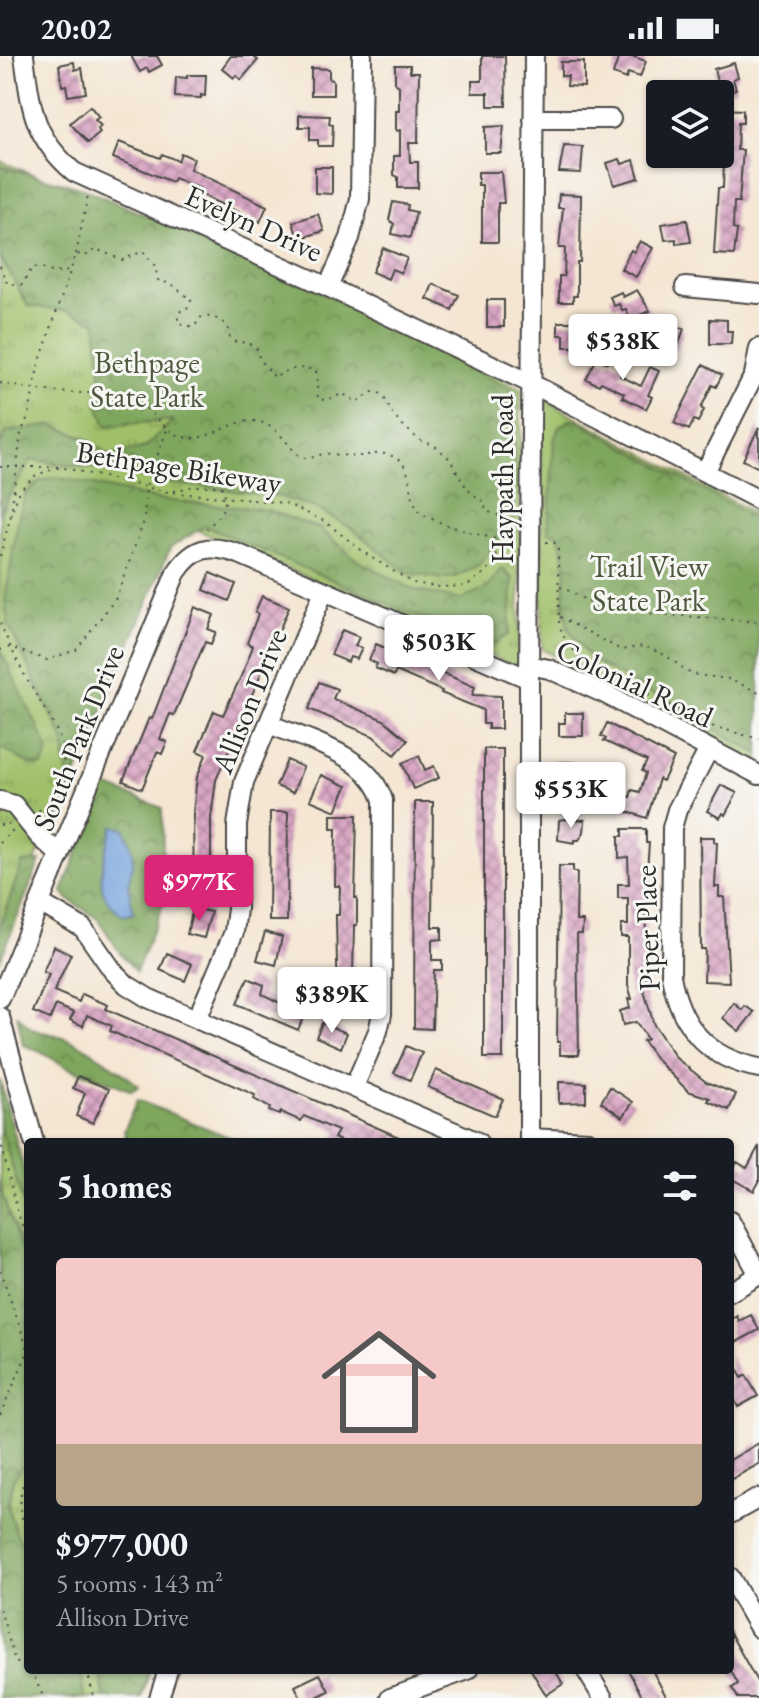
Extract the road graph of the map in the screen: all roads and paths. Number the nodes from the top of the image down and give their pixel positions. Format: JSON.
{"nodes":[{"id":1,"x":24,"y":56,"type":"edge"},
{"id":2,"x":362,"y":56,"type":"edge"},
{"id":3,"x":534,"y":56,"type":"edge"},
{"id":4,"x":533,"y":119,"type":"junction"},
{"id":5,"x":611,"y":119,"type":"dead end"},
{"id":6,"x":92,"y":183,"type":"junction"},
{"id":7,"x":76,"y":254,"type":"junction"},
{"id":8,"x":0,"y":266,"type":"edge"},
{"id":9,"x":70,"y":271,"type":"junction"},
{"id":10,"x":328,"y":287,"type":"junction"},
{"id":11,"x":685,"y":287,"type":"dead end"},
{"id":12,"x":759,"y":294,"type":"edge"},
{"id":13,"x":759,"y":348,"type":"edge"},
{"id":14,"x":0,"y":383,"type":"edge"},
{"id":15,"x":530,"y":383,"type":"junction"},
{"id":16,"x":33,"y":390,"type":"junction"},
{"id":17,"x":168,"y":429,"type":"junction"},
{"id":18,"x":0,"y":467,"type":"edge"},
{"id":19,"x":60,"y":467,"type":"junction"},
{"id":20,"x":15,"y":468,"type":"junction"},
{"id":21,"x":705,"y":472,"type":"junction"},
{"id":22,"x":146,"y":486,"type":"junction"},
{"id":23,"x":168,"y":492,"type":"junction"},
{"id":24,"x":226,"y":496,"type":"junction"},
{"id":25,"x":759,"y":500,"type":"edge"},
{"id":26,"x":11,"y":515,"type":"junction"},
{"id":27,"x":508,"y":542,"type":"junction"},
{"id":28,"x":201,"y":550,"type":"junction"},
{"id":29,"x":0,"y":556,"type":"edge"},
{"id":30,"x":324,"y":591,"type":"junction"},
{"id":31,"x":559,"y":616,"type":"junction"},
{"id":32,"x":759,"y":622,"type":"edge"},
{"id":33,"x":0,"y":623,"type":"edge"},
{"id":34,"x":10,"y":647,"type":"junction"},
{"id":35,"x":0,"y":650,"type":"edge"},
{"id":36,"x":529,"y":672,"type":"junction"},
{"id":37,"x":759,"y":692,"type":"edge"},
{"id":38,"x":269,"y":724,"type":"junction"},
{"id":39,"x":759,"y":739,"type":"edge"},
{"id":40,"x":709,"y":749,"type":"junction"},
{"id":41,"x":759,"y":775,"type":"edge"},
{"id":42,"x":0,"y":801,"type":"edge"},
{"id":43,"x":25,"y":819,"type":"junction"},
{"id":44,"x":0,"y":843,"type":"edge"},
{"id":45,"x":60,"y":855,"type":"junction"},
{"id":46,"x":40,"y":903,"type":"junction"},
{"id":47,"x":0,"y":999,"type":"edge"},
{"id":48,"x":0,"y":1017,"type":"edge"},
{"id":49,"x":197,"y":1019,"type":"junction"},
{"id":50,"x":759,"y":1068,"type":"edge"},
{"id":51,"x":354,"y":1087,"type":"junction"},
{"id":52,"x":33,"y":1138,"type":"edge"},
{"id":53,"x":469,"y":1138,"type":"edge"},
{"id":54,"x":529,"y":1138,"type":"edge"},
{"id":55,"x":0,"y":1139,"type":"edge"},
{"id":56,"x":734,"y":1228,"type":"edge"},
{"id":57,"x":24,"y":1230,"type":"edge"},
{"id":58,"x":0,"y":1270,"type":"edge"},
{"id":59,"x":759,"y":1275,"type":"edge"},
{"id":60,"x":734,"y":1290,"type":"edge"},
{"id":61,"x":24,"y":1339,"type":"edge"},
{"id":62,"x":24,"y":1360,"type":"edge"},
{"id":63,"x":0,"y":1415,"type":"edge"},
{"id":64,"x":24,"y":1480,"type":"edge"},
{"id":65,"x":759,"y":1498,"type":"edge"},
{"id":66,"x":734,"y":1512,"type":"edge"},
{"id":67,"x":24,"y":1521,"type":"edge"},
{"id":68,"x":734,"y":1584,"type":"edge"},
{"id":69,"x":0,"y":1609,"type":"edge"},
{"id":70,"x":759,"y":1628,"type":"edge"},
{"id":71,"x":24,"y":1669,"type":"edge"},
{"id":72,"x":30,"y":1674,"type":"edge"},
{"id":73,"x":88,"y":1674,"type":"edge"},
{"id":74,"x":167,"y":1674,"type":"edge"},
{"id":75,"x":457,"y":1674,"type":"edge"},
{"id":76,"x":588,"y":1674,"type":"edge"},
{"id":77,"x":44,"y":1698,"type":"edge"},
{"id":78,"x":94,"y":1698,"type":"edge"},
{"id":79,"x":159,"y":1698,"type":"edge"},
{"id":80,"x":390,"y":1698,"type":"edge"},
{"id":81,"x":603,"y":1698,"type":"edge"}],
"edges":[{"from":1,"to":6,"type":"street","name":"Evelyn Drive"},
{"from":2,"to":10,"type":"street"},
{"from":3,"to":4,"type":"street","name":"Haypath Road"},
{"from":4,"to":5,"type":"street"},
{"from":4,"to":15,"type":"street","name":"Haypath Road"},
{"from":6,"to":7,"type":"path"},
{"from":6,"to":10,"type":"street","name":"Evelyn Drive"},
{"from":7,"to":9,"type":"path"},
{"from":7,"to":27,"type":"path"},
{"from":8,"to":9,"type":"path"},
{"from":9,"to":16,"type":"path"},
{"from":10,"to":15,"type":"street","name":"Evelyn Drive"},
{"from":11,"to":12,"type":"street"},
{"from":13,"to":21,"type":"street"},
{"from":14,"to":16,"type":"path"},
{"from":15,"to":21,"type":"street","name":"Evelyn Drive"},
{"from":15,"to":36,"type":"street","name":"Haypath Road"},
{"from":16,"to":17,"type":"path"},
{"from":16,"to":20,"type":"path"},
{"from":17,"to":22,"type":"path"},
{"from":17,"to":27,"type":"path"},
{"from":18,"to":20,"type":"path"},
{"from":19,"to":20,"type":"path"},
{"from":19,"to":22,"type":"path","name":"Bethpage Bikeway"},
{"from":19,"to":26,"type":"path","name":"Bethpage Bikeway"},
{"from":20,"to":26,"type":"path"},
{"from":21,"to":25,"type":"street","name":"Evelyn Drive"},
{"from":22,"to":23,"type":"path","name":"Bethpage Bikeway"},
{"from":22,"to":34,"type":"path"},
{"from":23,"to":24,"type":"path","name":"Bethpage Bikeway"},
{"from":23,"to":24,"type":"path"},
{"from":24,"to":27,"type":"path","name":"Bethpage Bikeway"},
{"from":24,"to":28,"type":"path"},
{"from":26,"to":29,"type":"path","name":"Bethpage Bikeway"},
{"from":28,"to":30,"type":"street","name":"Colonial Road"},
{"from":28,"to":45,"type":"street","name":"South Park Drive"},
{"from":30,"to":36,"type":"street","name":"Colonial Road"},
{"from":30,"to":38,"type":"street","name":"Allison Drive"},
{"from":31,"to":32,"type":"path"},
{"from":31,"to":37,"type":"path"},
{"from":31,"to":39,"type":"path"},
{"from":33,"to":34,"type":"path"},
{"from":34,"to":35,"type":"path"},
{"from":34,"to":43,"type":"path"},
{"from":36,"to":40,"type":"street","name":"Colonial Road"},
{"from":36,"to":54,"type":"street","name":"Haypath Road"},
{"from":38,"to":49,"type":"street","name":"Allison Drive"},
{"from":38,"to":51,"type":"street"},
{"from":40,"to":41,"type":"street","name":"Colonial Road"},
{"from":40,"to":50,"type":"street","name":"Piper Place"},
{"from":42,"to":43,"type":"street"},
{"from":43,"to":44,"type":"path"},
{"from":43,"to":45,"type":"street"},
{"from":45,"to":46,"type":"street","name":"South Park Drive"},
{"from":46,"to":47,"type":"street","name":"South Park Drive"},
{"from":46,"to":49,"type":"street"},
{"from":48,"to":52,"type":"street"},
{"from":49,"to":51,"type":"street"},
{"from":51,"to":53,"type":"street"},
{"from":55,"to":57,"type":"path"},
{"from":56,"to":59,"type":"street"},
{"from":58,"to":61,"type":"path"},
{"from":59,"to":60,"type":"street"},
{"from":62,"to":63,"type":"path"},
{"from":64,"to":67,"type":"path"},
{"from":65,"to":66,"type":"street"},
{"from":68,"to":70,"type":"street"},
{"from":69,"to":71,"type":"path"},
{"from":72,"to":77,"type":"path"},
{"from":73,"to":78,"type":"path"},
{"from":74,"to":79,"type":"street"},
{"from":75,"to":80,"type":"street"},
{"from":76,"to":81,"type":"street"}]}
